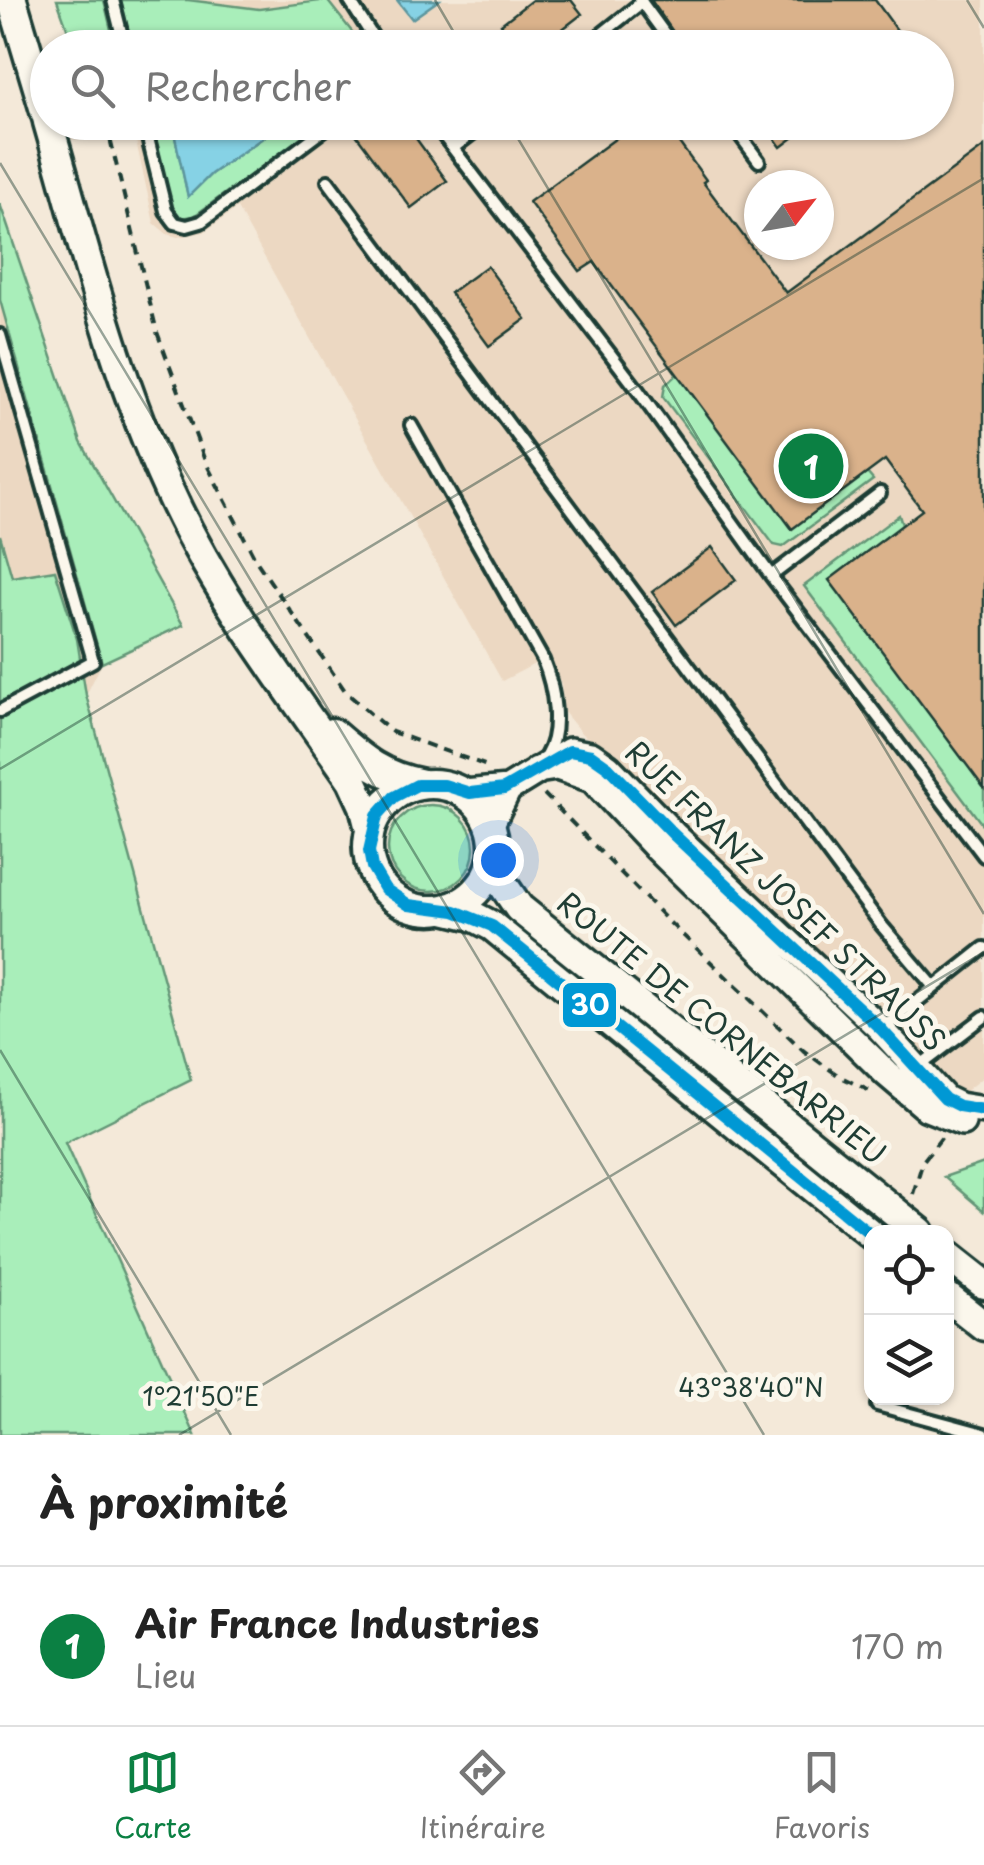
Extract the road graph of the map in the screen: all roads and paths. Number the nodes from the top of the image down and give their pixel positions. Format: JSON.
{"nodes":[{"id":1,"x":12,"y":0,"type":"edge"},
{"id":2,"x":113,"y":0,"type":"edge"},
{"id":3,"x":349,"y":0,"type":"edge"},
{"id":4,"x":641,"y":1,"type":"edge"},
{"id":5,"x":120,"y":30,"type":"edge"},
{"id":6,"x":368,"y":30,"type":"edge"},
{"id":7,"x":605,"y":30,"type":"edge"},
{"id":8,"x":662,"y":30,"type":"edge"},
{"id":9,"x":30,"y":61,"type":"edge"},
{"id":10,"x":53,"y":140,"type":"edge"},
{"id":11,"x":110,"y":140,"type":"edge"},
{"id":12,"x":148,"y":140,"type":"edge"},
{"id":13,"x":310,"y":140,"type":"edge"},
{"id":14,"x":447,"y":140,"type":"edge"},
{"id":15,"x":463,"y":140,"type":"edge"},
{"id":16,"x":743,"y":140,"type":"edge"},
{"id":17,"x":453,"y":148,"type":"junction"},
{"id":18,"x":759,"y":161,"type":"dead end"},
{"id":19,"x":328,"y":182,"type":"dead end"},
{"id":20,"x":0,"y":335,"type":"edge"},
{"id":21,"x":412,"y":425,"type":"dead end"},
{"id":22,"x":880,"y":493,"type":"dead end"},
{"id":23,"x":771,"y":576,"type":"junction"},
{"id":24,"x":294,"y":697,"type":"junction"},
{"id":25,"x":0,"y":711,"type":"edge"},
{"id":26,"x":539,"y":780,"type":"junction"},
{"id":27,"x":504,"y":782,"type":"junction"},
{"id":28,"x":424,"y":784,"type":"junction"},
{"id":29,"x":464,"y":793,"type":"junction"},
{"id":30,"x":490,"y":826,"type":"junction"},
{"id":31,"x":370,"y":829,"type":"junction"},
{"id":32,"x":984,"y":856,"type":"edge"},
{"id":33,"x":491,"y":867,"type":"junction"},
{"id":34,"x":444,"y":909,"type":"junction"},
{"id":35,"x":984,"y":948,"type":"edge"},
{"id":36,"x":934,"y":987,"type":"junction"},
{"id":37,"x":982,"y":1020,"type":"edge"},
{"id":38,"x":882,"y":1029,"type":"junction"},
{"id":39,"x":916,"y":1069,"type":"junction"},
{"id":40,"x":885,"y":1086,"type":"junction"},
{"id":41,"x":984,"y":1110,"type":"edge"},
{"id":42,"x":984,"y":1123,"type":"edge"},
{"id":43,"x":936,"y":1126,"type":"dead end"},
{"id":44,"x":912,"y":1203,"type":"dead end"},
{"id":45,"x":911,"y":1225,"type":"edge"},
{"id":46,"x":864,"y":1228,"type":"edge"},
{"id":47,"x":954,"y":1260,"type":"edge"},
{"id":48,"x":984,"y":1284,"type":"edge"},
{"id":49,"x":954,"y":1302,"type":"edge"},
{"id":50,"x":984,"y":1326,"type":"edge"},
{"id":51,"x":878,"y":1405,"type":"dead end"},
{"id":52,"x":984,"y":1434,"type":"edge"}],
"edges":[{"from":1,"to":9,"type":"main road"},
{"from":2,"to":5,"type":"lane"},
{"from":3,"to":6,"type":"lane"},
{"from":4,"to":7,"type":"lane"},
{"from":4,"to":8,"type":"lane"},
{"from":10,"to":24,"type":"main road"},
{"from":11,"to":27,"type":"path"},
{"from":12,"to":13,"type":"lane"},
{"from":14,"to":17,"type":"lane"},
{"from":15,"to":17,"type":"lane"},
{"from":16,"to":18,"type":"lane"},
{"from":17,"to":23,"type":"lane"},
{"from":19,"to":36,"type":"lane"},
{"from":20,"to":25,"type":"lane"},
{"from":21,"to":26,"type":"lane"},
{"from":22,"to":23,"type":"lane"},
{"from":23,"to":32,"type":"lane"},
{"from":24,"to":28,"type":"main road"},
{"from":24,"to":31,"type":"main road"},
{"from":26,"to":27,"type":"street","name":"RUE FRANZ JOSEF STRAUSS"},
{"from":26,"to":38,"type":"street","name":"RUE FRANZ JOSEF STRAUSS"},
{"from":26,"to":40,"type":"path"},
{"from":26,"to":40,"type":"street","name":"RUE FRANZ JOSEF STRAUSS"},
{"from":27,"to":29,"type":"street","name":"RUE FRANZ JOSEF STRAUSS"},
{"from":27,"to":30,"type":"street"},
{"from":28,"to":29,"type":"main road"},
{"from":28,"to":31,"type":"main road"},
{"from":29,"to":30,"type":"main road"},
{"from":30,"to":33,"type":"main road"},
{"from":31,"to":34,"type":"main road"},
{"from":33,"to":34,"type":"main road"},
{"from":33,"to":45,"type":"main road","name":"ROUTE DE CORNEBARRIEU"},
{"from":34,"to":46,"type":"main road"},
{"from":35,"to":36,"type":"lane"},
{"from":36,"to":38,"type":"lane"},
{"from":37,"to":39,"type":"lane"},
{"from":38,"to":39,"type":"street","name":"RUE FRANZ JOSEF STRAUSS"},
{"from":39,"to":40,"type":"lane"},
{"from":39,"to":41,"type":"street","name":"RUE FRANZ JOSEF STRAUSS"},
{"from":40,"to":42,"type":"street","name":"RUE FRANZ JOSEF STRAUSS"},
{"from":43,"to":44,"type":"path"},
{"from":47,"to":48,"type":"main road"},
{"from":49,"to":50,"type":"main road"},
{"from":51,"to":52,"type":"lane"}]}
